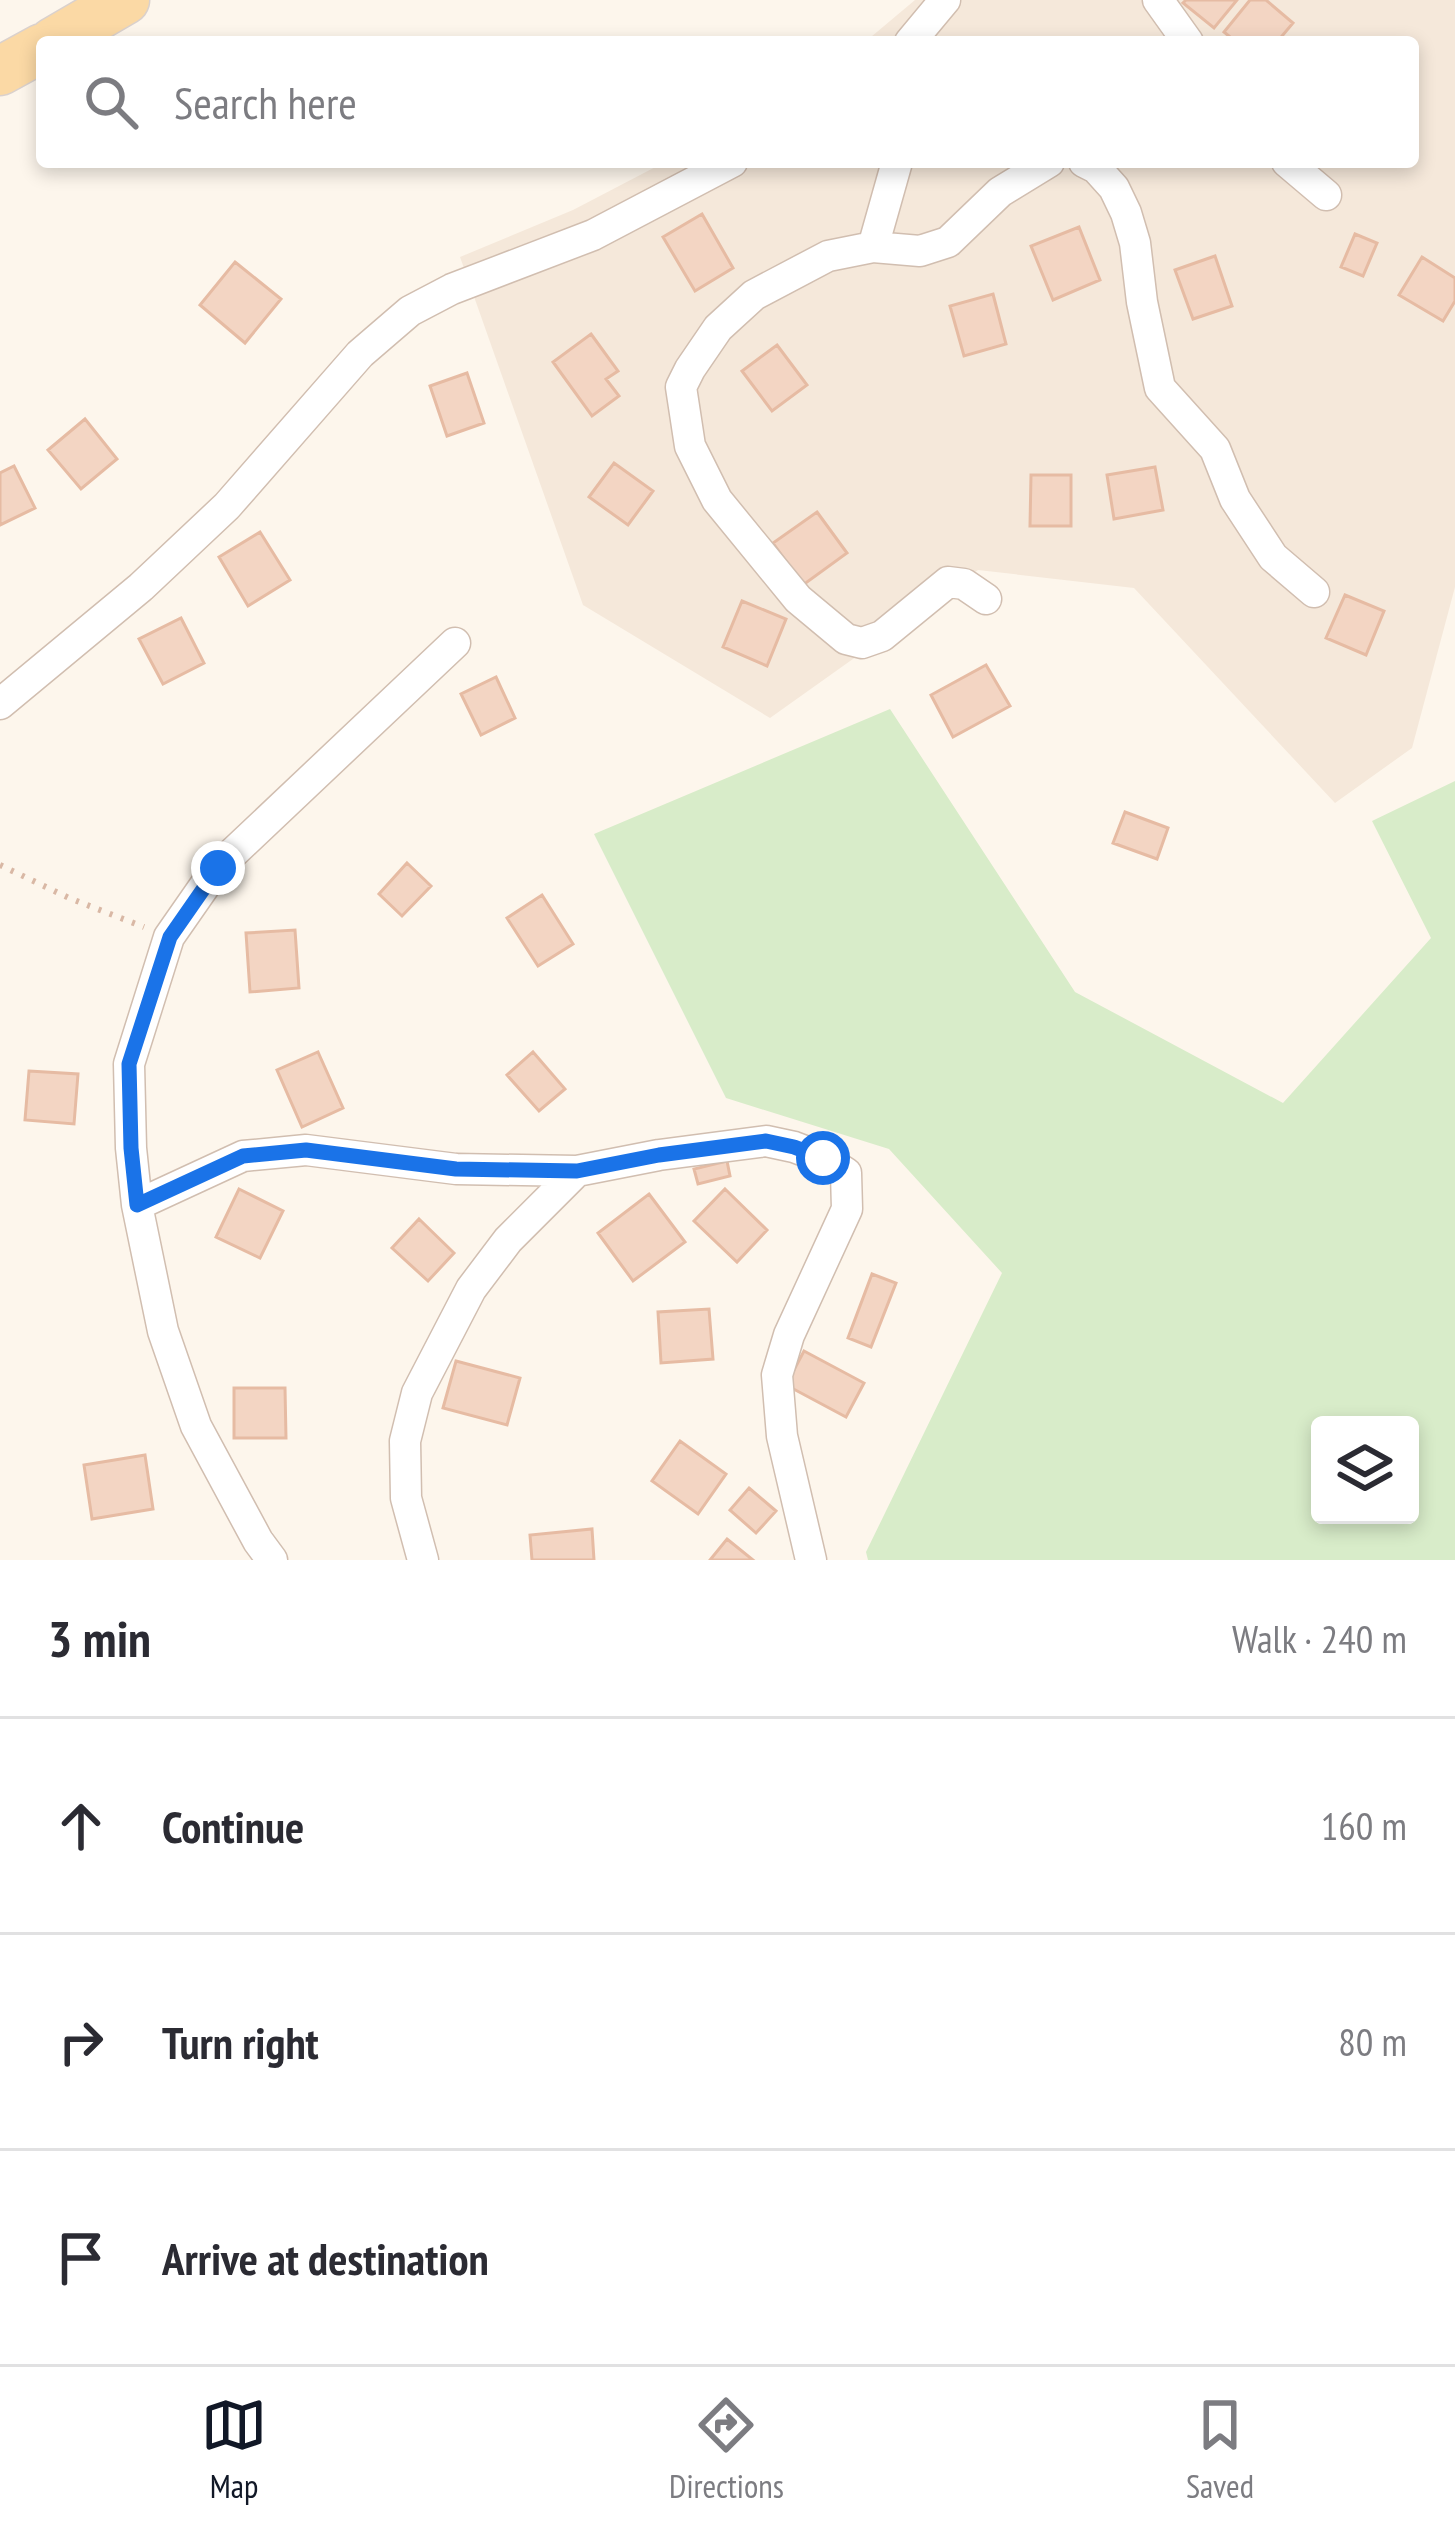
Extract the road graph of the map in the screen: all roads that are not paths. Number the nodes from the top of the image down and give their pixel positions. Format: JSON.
{"nodes":[{"id":1,"x":124,"y":0,"type":"edge"},
{"id":2,"x":945,"y":0,"type":"edge"},
{"id":3,"x":1158,"y":0,"type":"edge"},
{"id":4,"x":63,"y":36,"type":"edge"},
{"id":5,"x":915,"y":36,"type":"edge"},
{"id":6,"x":1184,"y":36,"type":"edge"},
{"id":7,"x":36,"y":51,"type":"edge"},
{"id":8,"x":0,"y":71,"type":"edge"},
{"id":9,"x":721,"y":168,"type":"edge"},
{"id":10,"x":895,"y":168,"type":"edge"},
{"id":11,"x":1039,"y":168,"type":"edge"},
{"id":12,"x":1096,"y":168,"type":"edge"},
{"id":13,"x":1294,"y":168,"type":"edge"},
{"id":14,"x":1326,"y":195,"type":"dead end"},
{"id":15,"x":873,"y":247,"type":"junction"},
{"id":16,"x":1314,"y":592,"type":"dead end"},
{"id":17,"x":986,"y":598,"type":"dead end"},
{"id":18,"x":455,"y":643,"type":"dead end"},
{"id":19,"x":0,"y":704,"type":"edge"},
{"id":20,"x":577,"y":1171,"type":"junction"},
{"id":21,"x":137,"y":1205,"type":"junction"},
{"id":22,"x":272,"y":1560,"type":"edge"},
{"id":23,"x":423,"y":1560,"type":"edge"},
{"id":24,"x":811,"y":1560,"type":"edge"}],
"edges":[{"from":1,"to":4,"type":"main road"},
{"from":2,"to":5,"type":"street"},
{"from":3,"to":6,"type":"street"},
{"from":7,"to":8,"type":"main road"},
{"from":9,"to":19,"type":"street"},
{"from":10,"to":15,"type":"street"},
{"from":11,"to":15,"type":"street"},
{"from":12,"to":16,"type":"street"},
{"from":13,"to":14,"type":"street"},
{"from":15,"to":17,"type":"street"},
{"from":18,"to":21,"type":"street"},
{"from":20,"to":21,"type":"street"},
{"from":20,"to":23,"type":"street"},
{"from":20,"to":24,"type":"street"},
{"from":21,"to":22,"type":"street"}]}
